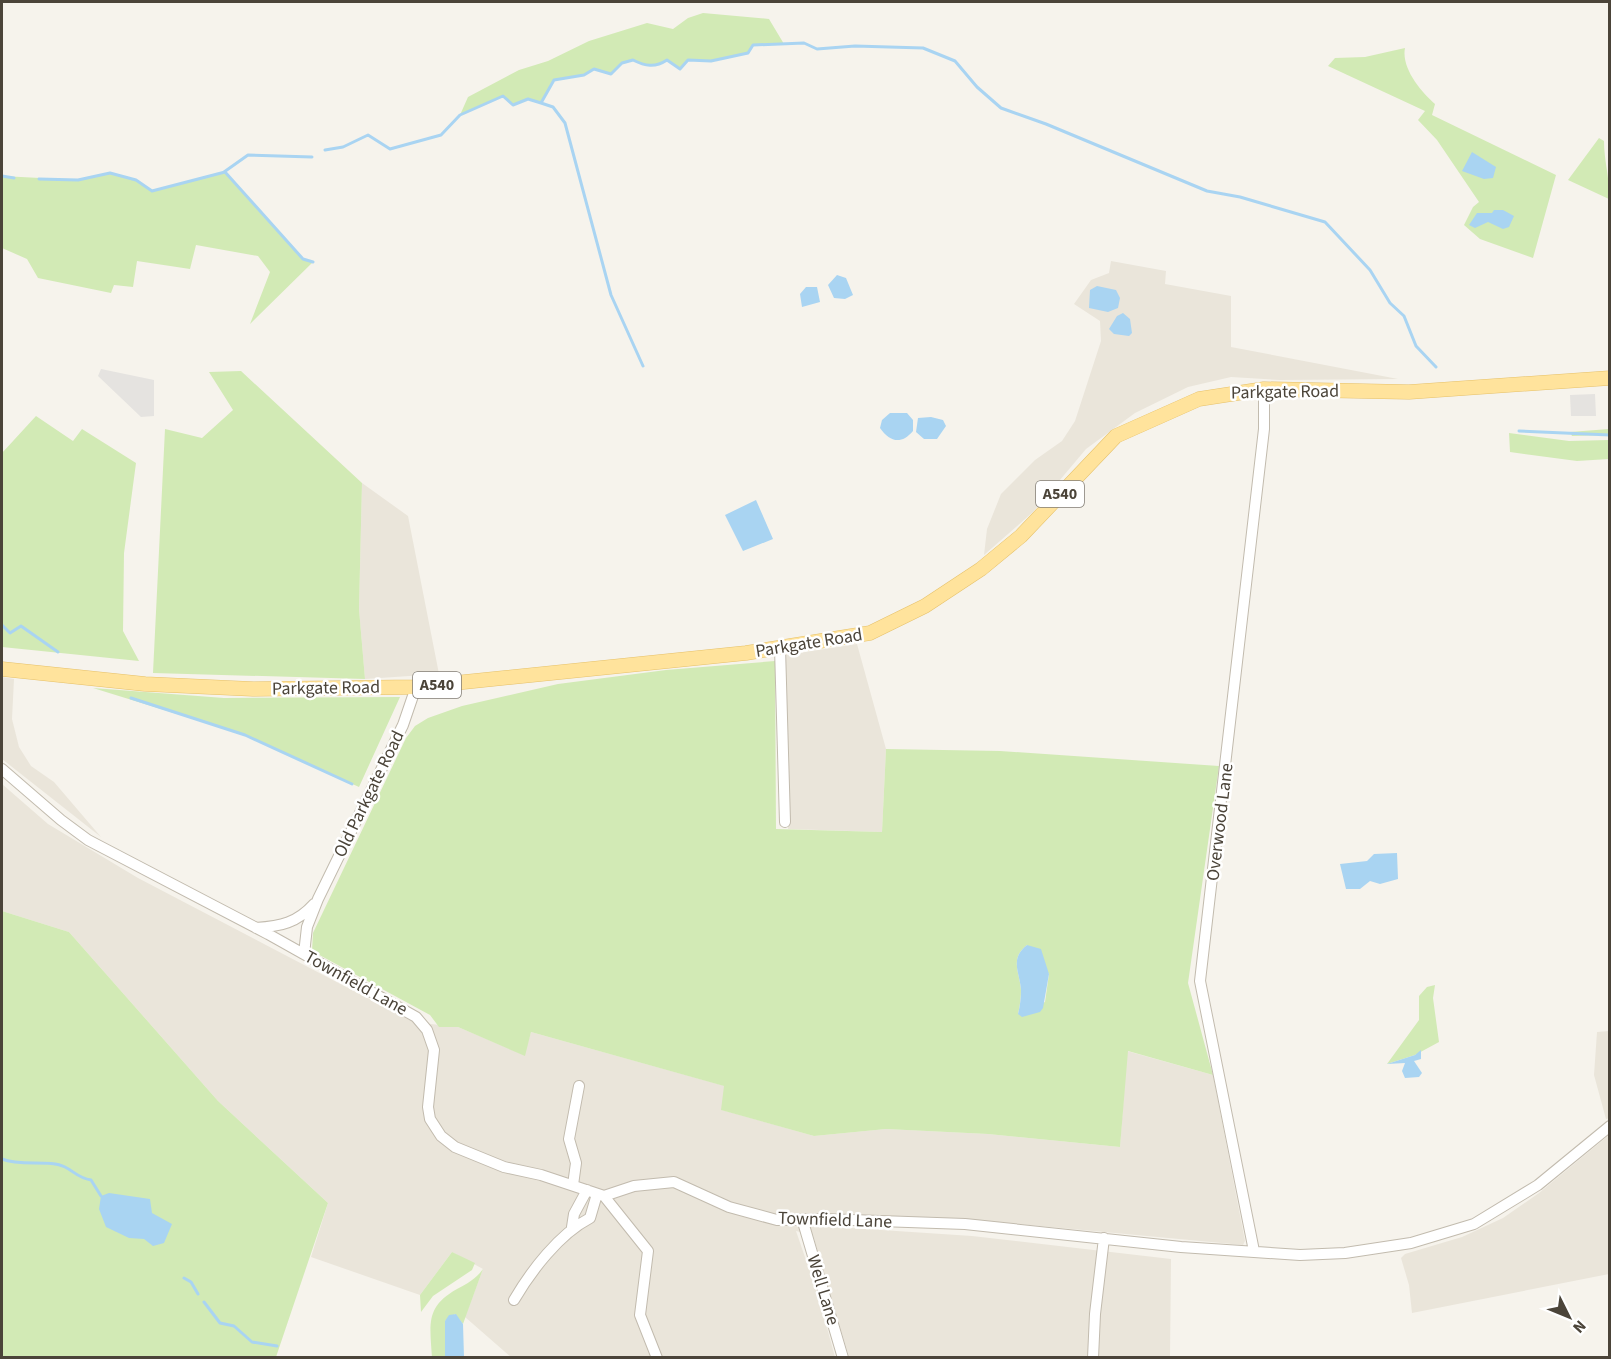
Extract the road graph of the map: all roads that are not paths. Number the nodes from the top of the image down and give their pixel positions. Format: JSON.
{"nodes":[{"id":1,"x":1610,"y":378,"type":"edge"},
{"id":2,"x":1264,"y":389,"type":"junction"},
{"id":3,"x":780,"y":648,"type":"junction"},
{"id":4,"x":2,"y":669,"type":"edge"},
{"id":5,"x":416,"y":687,"type":"junction"},
{"id":6,"x":2,"y":769,"type":"edge"},
{"id":7,"x":785,"y":822,"type":"dead end"},
{"id":8,"x":318,"y":899,"type":"junction"},
{"id":9,"x":256,"y":928,"type":"junction"},
{"id":10,"x":303,"y":954,"type":"junction"},
{"id":11,"x":579,"y":1086,"type":"dead end"},
{"id":12,"x":1610,"y":1125,"type":"edge"},
{"id":13,"x":573,"y":1185,"type":"junction"},
{"id":14,"x":596,"y":1194,"type":"junction"},
{"id":15,"x":803,"y":1222,"type":"junction"},
{"id":16,"x":572,"y":1227,"type":"junction"},
{"id":17,"x":1104,"y":1238,"type":"junction"},
{"id":18,"x":1254,"y":1251,"type":"junction"},
{"id":19,"x":514,"y":1300,"type":"dead end"},
{"id":20,"x":657,"y":1358,"type":"edge"},
{"id":21,"x":843,"y":1358,"type":"edge"},
{"id":22,"x":1093,"y":1358,"type":"edge"}],
"edges":[{"from":1,"to":2,"type":"main road","name":"Parkgate Road","number":"A540"},
{"from":2,"to":3,"type":"main road","name":"Parkgate Road","number":"A540"},
{"from":2,"to":18,"type":"street","name":"Overwood Lane"},
{"from":3,"to":5,"type":"main road","name":"Parkgate Road","number":"A540"},
{"from":3,"to":7,"type":"street"},
{"from":4,"to":5,"type":"main road","name":"Parkgate Road","number":"A540"},
{"from":5,"to":8,"type":"street","name":"Old Parkgate Road"},
{"from":6,"to":9,"type":"street","name":"Townfield Lane"},
{"from":8,"to":9,"type":"street","name":"Old Parkgate Road"},
{"from":8,"to":10,"type":"street","name":"Old Parkgate Road"},
{"from":9,"to":10,"type":"street","name":"Townfield Lane"},
{"from":10,"to":13,"type":"street","name":"Townfield Lane"},
{"from":11,"to":13,"type":"street"},
{"from":12,"to":18,"type":"street","name":"Townfield Lane"},
{"from":13,"to":14,"type":"street","name":"Townfield Lane"},
{"from":14,"to":15,"type":"street","name":"Townfield Lane"},
{"from":14,"to":16,"type":"street"},
{"from":14,"to":16,"type":"street"},
{"from":14,"to":20,"type":"street"},
{"from":15,"to":17,"type":"street","name":"Townfield Lane"},
{"from":15,"to":21,"type":"street","name":"Well Lane"},
{"from":16,"to":19,"type":"street"},
{"from":17,"to":18,"type":"street","name":"Townfield Lane"},
{"from":17,"to":22,"type":"street"}]}
